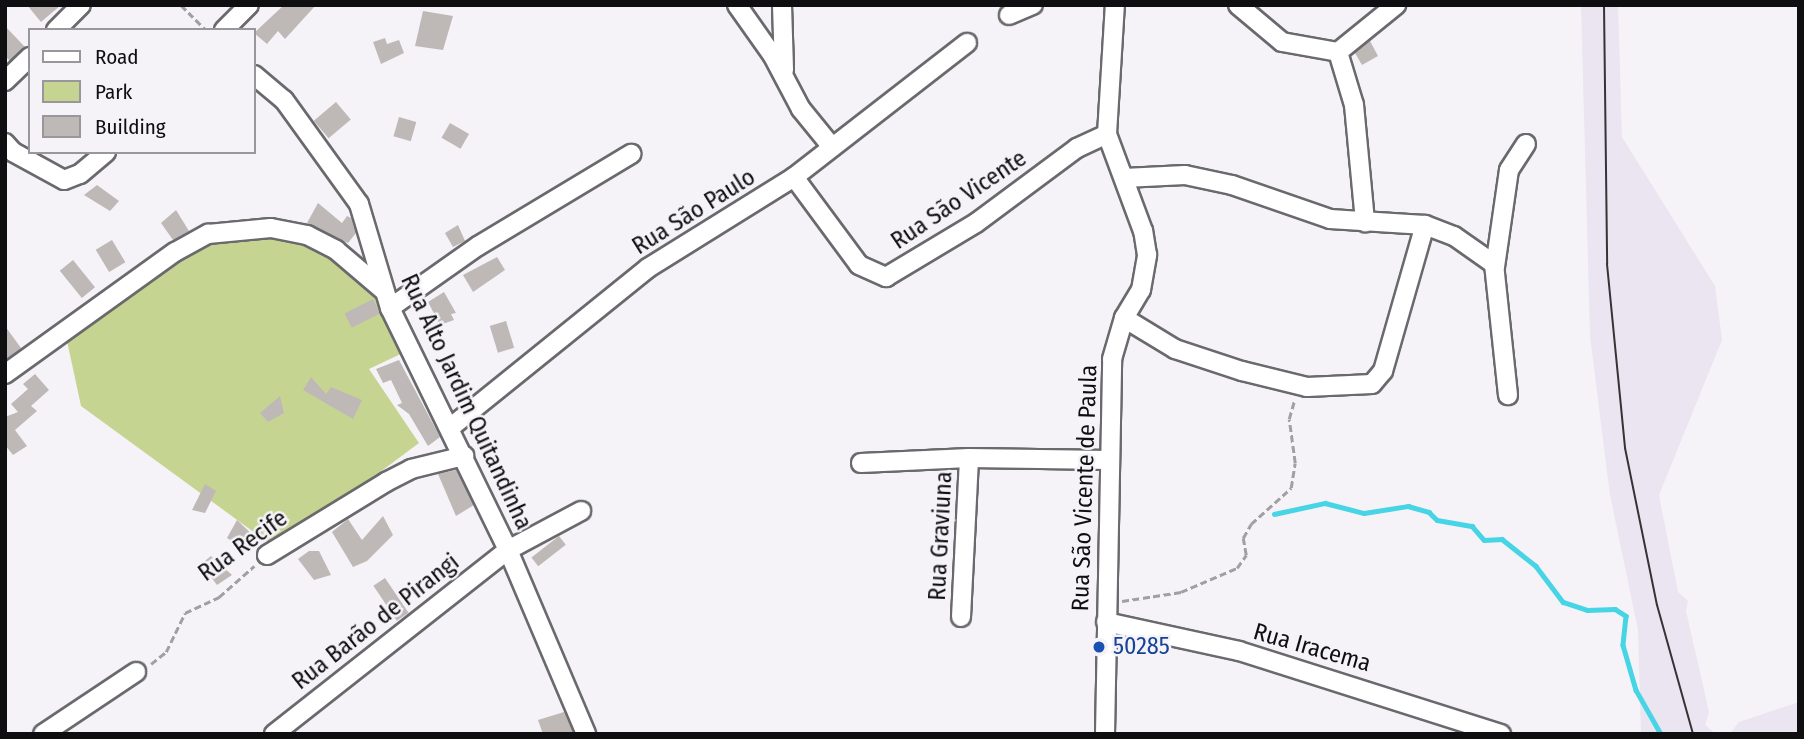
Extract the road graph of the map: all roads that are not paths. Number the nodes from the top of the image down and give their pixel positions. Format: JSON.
{"nodes":[{"id":1,"x":81,"y":5,"type":"edge"},
{"id":2,"x":249,"y":5,"type":"edge"},
{"id":3,"x":737,"y":5,"type":"edge"},
{"id":4,"x":782,"y":5,"type":"edge"},
{"id":5,"x":1033,"y":5,"type":"edge"},
{"id":6,"x":1115,"y":5,"type":"edge"},
{"id":7,"x":1238,"y":5,"type":"edge"},
{"id":8,"x":1396,"y":5,"type":"edge"},
{"id":9,"x":1009,"y":15,"type":"dead end"},
{"id":10,"x":58,"y":28,"type":"edge"},
{"id":11,"x":226,"y":28,"type":"edge"},
{"id":12,"x":967,"y":43,"type":"dead end"},
{"id":13,"x":1338,"y":52,"type":"junction"},
{"id":14,"x":28,"y":59,"type":"edge"},
{"id":15,"x":256,"y":77,"type":"edge"},
{"id":16,"x":5,"y":81,"type":"edge"},
{"id":17,"x":786,"y":84,"type":"junction"},
{"id":18,"x":1107,"y":134,"type":"junction"},
{"id":19,"x":1526,"y":144,"type":"dead end"},
{"id":20,"x":832,"y":147,"type":"junction"},
{"id":21,"x":8,"y":152,"type":"edge"},
{"id":22,"x":104,"y":154,"type":"edge"},
{"id":23,"x":631,"y":154,"type":"dead end"},
{"id":24,"x":794,"y":177,"type":"junction"},
{"id":25,"x":1124,"y":178,"type":"junction"},
{"id":26,"x":1365,"y":222,"type":"junction"},
{"id":27,"x":1425,"y":225,"type":"junction"},
{"id":28,"x":1495,"y":267,"type":"junction"},
{"id":29,"x":383,"y":290,"type":"junction"},
{"id":30,"x":390,"y":307,"type":"junction"},
{"id":31,"x":1124,"y":318,"type":"junction"},
{"id":32,"x":5,"y":374,"type":"edge"},
{"id":33,"x":1508,"y":395,"type":"dead end"},
{"id":34,"x":451,"y":427,"type":"junction"},
{"id":35,"x":464,"y":456,"type":"junction"},
{"id":36,"x":969,"y":458,"type":"junction"},
{"id":37,"x":1109,"y":460,"type":"junction"},
{"id":38,"x":861,"y":463,"type":"dead end"},
{"id":39,"x":581,"y":511,"type":"dead end"},
{"id":40,"x":508,"y":551,"type":"junction"},
{"id":41,"x":267,"y":555,"type":"road end"},
{"id":42,"x":961,"y":617,"type":"dead end"},
{"id":43,"x":1106,"y":622,"type":"junction"},
{"id":44,"x":136,"y":672,"type":"road end"},
{"id":45,"x":43,"y":734,"type":"edge"},
{"id":46,"x":274,"y":734,"type":"edge"},
{"id":47,"x":586,"y":734,"type":"edge"},
{"id":48,"x":1105,"y":734,"type":"edge"},
{"id":49,"x":1501,"y":734,"type":"edge"}],
"edges":[{"from":1,"to":10,"type":"street"},
{"from":2,"to":11,"type":"street"},
{"from":3,"to":17,"type":"street"},
{"from":4,"to":17,"type":"street"},
{"from":5,"to":9,"type":"street"},
{"from":6,"to":18,"type":"street","name":"Rua São Vicente de Paula"},
{"from":7,"to":13,"type":"street"},
{"from":8,"to":13,"type":"street"},
{"from":12,"to":20,"type":"street","name":"Rua São Paulo"},
{"from":13,"to":26,"type":"street"},
{"from":14,"to":16,"type":"street"},
{"from":15,"to":29,"type":"street","name":"Rua Alto Jardim Quitandinha"},
{"from":17,"to":20,"type":"street"},
{"from":18,"to":24,"type":"street","name":"Rua São Vicente"},
{"from":18,"to":25,"type":"street","name":"Rua São Vicente de Paula"},
{"from":19,"to":28,"type":"street"},
{"from":20,"to":24,"type":"street","name":"Rua São Paulo"},
{"from":21,"to":22,"type":"street"},
{"from":23,"to":30,"type":"street"},
{"from":24,"to":34,"type":"street","name":"Rua São Paulo"},
{"from":25,"to":26,"type":"street"},
{"from":25,"to":31,"type":"street","name":"Rua São Vicente de Paula"},
{"from":26,"to":27,"type":"street"},
{"from":27,"to":28,"type":"street"},
{"from":27,"to":31,"type":"street"},
{"from":28,"to":33,"type":"street"},
{"from":29,"to":30,"type":"street","name":"Rua Alto Jardim Quitandinha"},
{"from":29,"to":32,"type":"street"},
{"from":30,"to":34,"type":"street","name":"Rua Alto Jardim Quitandinha"},
{"from":31,"to":37,"type":"street","name":"Rua São Vicente de Paula"},
{"from":34,"to":35,"type":"street","name":"Rua Alto Jardim Quitandinha"},
{"from":35,"to":40,"type":"street","name":"Rua Alto Jardim Quitandinha"},
{"from":35,"to":41,"type":"street","name":"Rua Recife"},
{"from":36,"to":37,"type":"street"},
{"from":36,"to":38,"type":"street"},
{"from":36,"to":42,"type":"street","name":"Rua Graviuna"},
{"from":37,"to":43,"type":"street","name":"Rua São Vicente de Paula"},
{"from":39,"to":40,"type":"street","name":"Rua Barão de Pirangi"},
{"from":40,"to":46,"type":"street","name":"Rua Barão de Pirangi"},
{"from":40,"to":47,"type":"street","name":"Rua Alto Jardim Quitandinha"},
{"from":43,"to":48,"type":"street","name":"Rua São Vicente de Paula"},
{"from":43,"to":49,"type":"street","name":"Rua Iracema"},
{"from":44,"to":45,"type":"street"}]}
